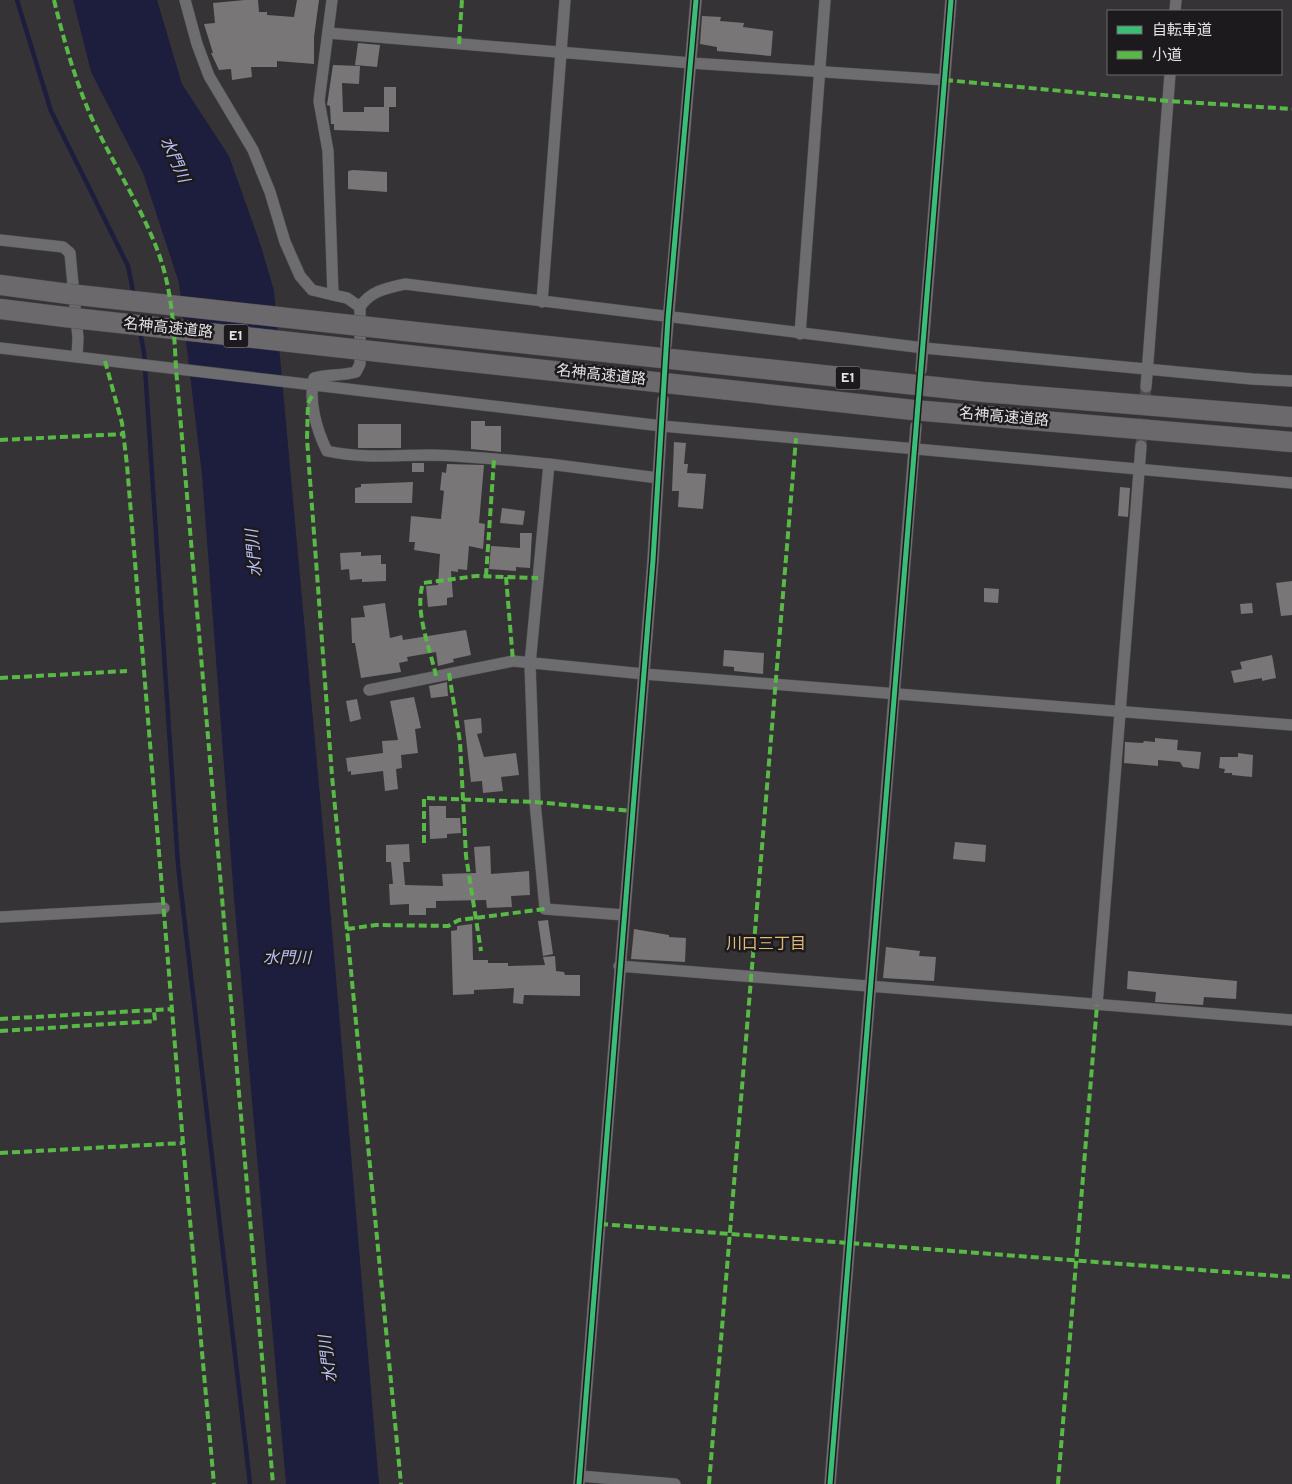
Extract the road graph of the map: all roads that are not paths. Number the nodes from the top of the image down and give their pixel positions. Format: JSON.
{"nodes":[{"id":1,"x":185,"y":0,"type":"edge"},
{"id":2,"x":332,"y":0,"type":"edge"},
{"id":3,"x":565,"y":0,"type":"edge"},
{"id":4,"x":696,"y":0,"type":"edge"},
{"id":5,"x":825,"y":0,"type":"edge"},
{"id":6,"x":951,"y":0,"type":"edge"},
{"id":7,"x":328,"y":33,"type":"junction"},
{"id":8,"x":561,"y":53,"type":"junction"},
{"id":9,"x":690,"y":63,"type":"junction"},
{"id":10,"x":819,"y":72,"type":"junction"},
{"id":11,"x":1170,"y":75,"type":"edge"},
{"id":12,"x":945,"y":80,"type":"junction"},
{"id":13,"x":0,"y":240,"type":"edge"},
{"id":14,"x":0,"y":285,"type":"edge"},
{"id":15,"x":333,"y":295,"type":"junction"},
{"id":16,"x":542,"y":302,"type":"junction"},
{"id":17,"x":360,"y":306,"type":"junction"},
{"id":18,"x":0,"y":309,"type":"edge"},
{"id":19,"x":668,"y":318,"type":"junction"},
{"id":20,"x":800,"y":334,"type":"junction"},
{"id":21,"x":666,"y":346,"type":"dead end"},
{"id":22,"x":0,"y":348,"type":"edge"},
{"id":23,"x":924,"y":348,"type":"junction"},
{"id":24,"x":77,"y":357,"type":"junction"},
{"id":25,"x":1148,"y":368,"type":"junction"},
{"id":26,"x":921,"y":370,"type":"dead end"},
{"id":27,"x":1292,"y":381,"type":"edge"},
{"id":28,"x":312,"y":385,"type":"junction"},
{"id":29,"x":1146,"y":387,"type":"tunnel mouth"},
{"id":30,"x":663,"y":400,"type":"dead end"},
{"id":31,"x":1292,"y":417,"type":"edge"},
{"id":32,"x":662,"y":426,"type":"junction"},
{"id":33,"x":916,"y":426,"type":"dead end"},
{"id":34,"x":1177,"y":433,"type":"junction"},
{"id":35,"x":1292,"y":442,"type":"edge"},
{"id":36,"x":1141,"y":446,"type":"tunnel mouth"},
{"id":37,"x":1292,"y":448,"type":"edge"},
{"id":38,"x":915,"y":449,"type":"junction"},
{"id":39,"x":549,"y":464,"type":"junction"},
{"id":40,"x":1140,"y":468,"type":"junction"},
{"id":41,"x":658,"y":478,"type":"junction"},
{"id":42,"x":1292,"y":483,"type":"edge"},
{"id":43,"x":530,"y":664,"type":"junction"},
{"id":44,"x":644,"y":674,"type":"junction"},
{"id":45,"x":369,"y":690,"type":"dead end"},
{"id":46,"x":893,"y":693,"type":"junction"},
{"id":47,"x":1122,"y":710,"type":"junction"},
{"id":48,"x":1292,"y":725,"type":"edge"},
{"id":49,"x":164,"y":908,"type":"dead end"},
{"id":50,"x":624,"y":915,"type":"junction"},
{"id":51,"x":0,"y":917,"type":"edge"},
{"id":52,"x":619,"y":966,"type":"junction"},
{"id":53,"x":871,"y":986,"type":"junction"},
{"id":54,"x":1097,"y":1005,"type":"junction"},
{"id":55,"x":1292,"y":1020,"type":"edge"},
{"id":56,"x":579,"y":1480,"type":"edge"},
{"id":57,"x":675,"y":1484,"type":"edge"},
{"id":58,"x":830,"y":1484,"type":"edge"}],
"edges":[{"from":1,"to":15,"type":"street"},
{"from":2,"to":7,"type":"street"},
{"from":3,"to":8,"type":"street"},
{"from":4,"to":9,"type":"street"},
{"from":5,"to":10,"type":"street"},
{"from":6,"to":12,"type":"street"},
{"from":7,"to":8,"type":"street"},
{"from":7,"to":15,"type":"street"},
{"from":8,"to":9,"type":"street"},
{"from":8,"to":16,"type":"street"},
{"from":9,"to":10,"type":"street"},
{"from":9,"to":19,"type":"street"},
{"from":10,"to":12,"type":"street"},
{"from":10,"to":20,"type":"street"},
{"from":11,"to":25,"type":"street"},
{"from":12,"to":23,"type":"street"},
{"from":13,"to":24,"type":"street"},
{"from":14,"to":31,"type":"highway","name":"名神高速道路","number":"E1","bridge":true},
{"from":15,"to":17,"type":"street"},
{"from":16,"to":17,"type":"street"},
{"from":16,"to":19,"type":"street"},
{"from":17,"to":28,"type":"street"},
{"from":18,"to":34,"type":"highway","name":"名神高速道路","number":"E1","bridge":true},
{"from":19,"to":20,"type":"street"},
{"from":19,"to":21,"type":"street"},
{"from":20,"to":23,"type":"street"},
{"from":22,"to":24,"type":"street"},
{"from":23,"to":25,"type":"street"},
{"from":23,"to":26,"type":"street"},
{"from":24,"to":28,"type":"street"},
{"from":25,"to":27,"type":"street"},
{"from":25,"to":29,"type":"street"},
{"from":28,"to":32,"type":"street"},
{"from":28,"to":39,"type":"street"},
{"from":30,"to":32,"type":"street"},
{"from":32,"to":38,"type":"street"},
{"from":32,"to":41,"type":"street"},
{"from":33,"to":38,"type":"street"},
{"from":34,"to":35,"type":"highway","name":"名神高速道路","number":"E1"},
{"from":34,"to":37,"type":"highway"},
{"from":36,"to":40,"type":"street"},
{"from":38,"to":40,"type":"street"},
{"from":38,"to":46,"type":"street"},
{"from":39,"to":41,"type":"street"},
{"from":39,"to":43,"type":"street"},
{"from":40,"to":42,"type":"street"},
{"from":40,"to":47,"type":"street"},
{"from":41,"to":44,"type":"street"},
{"from":43,"to":44,"type":"street"},
{"from":43,"to":45,"type":"street"},
{"from":43,"to":50,"type":"street"},
{"from":44,"to":46,"type":"street"},
{"from":44,"to":50,"type":"street"},
{"from":46,"to":47,"type":"street"},
{"from":46,"to":53,"type":"street"},
{"from":47,"to":48,"type":"street"},
{"from":47,"to":54,"type":"street"},
{"from":49,"to":51,"type":"street"},
{"from":50,"to":52,"type":"street"},
{"from":52,"to":53,"type":"street"},
{"from":52,"to":56,"type":"street"},
{"from":53,"to":54,"type":"street"},
{"from":53,"to":58,"type":"street"},
{"from":54,"to":55,"type":"street"},
{"from":56,"to":57,"type":"street"}]}
